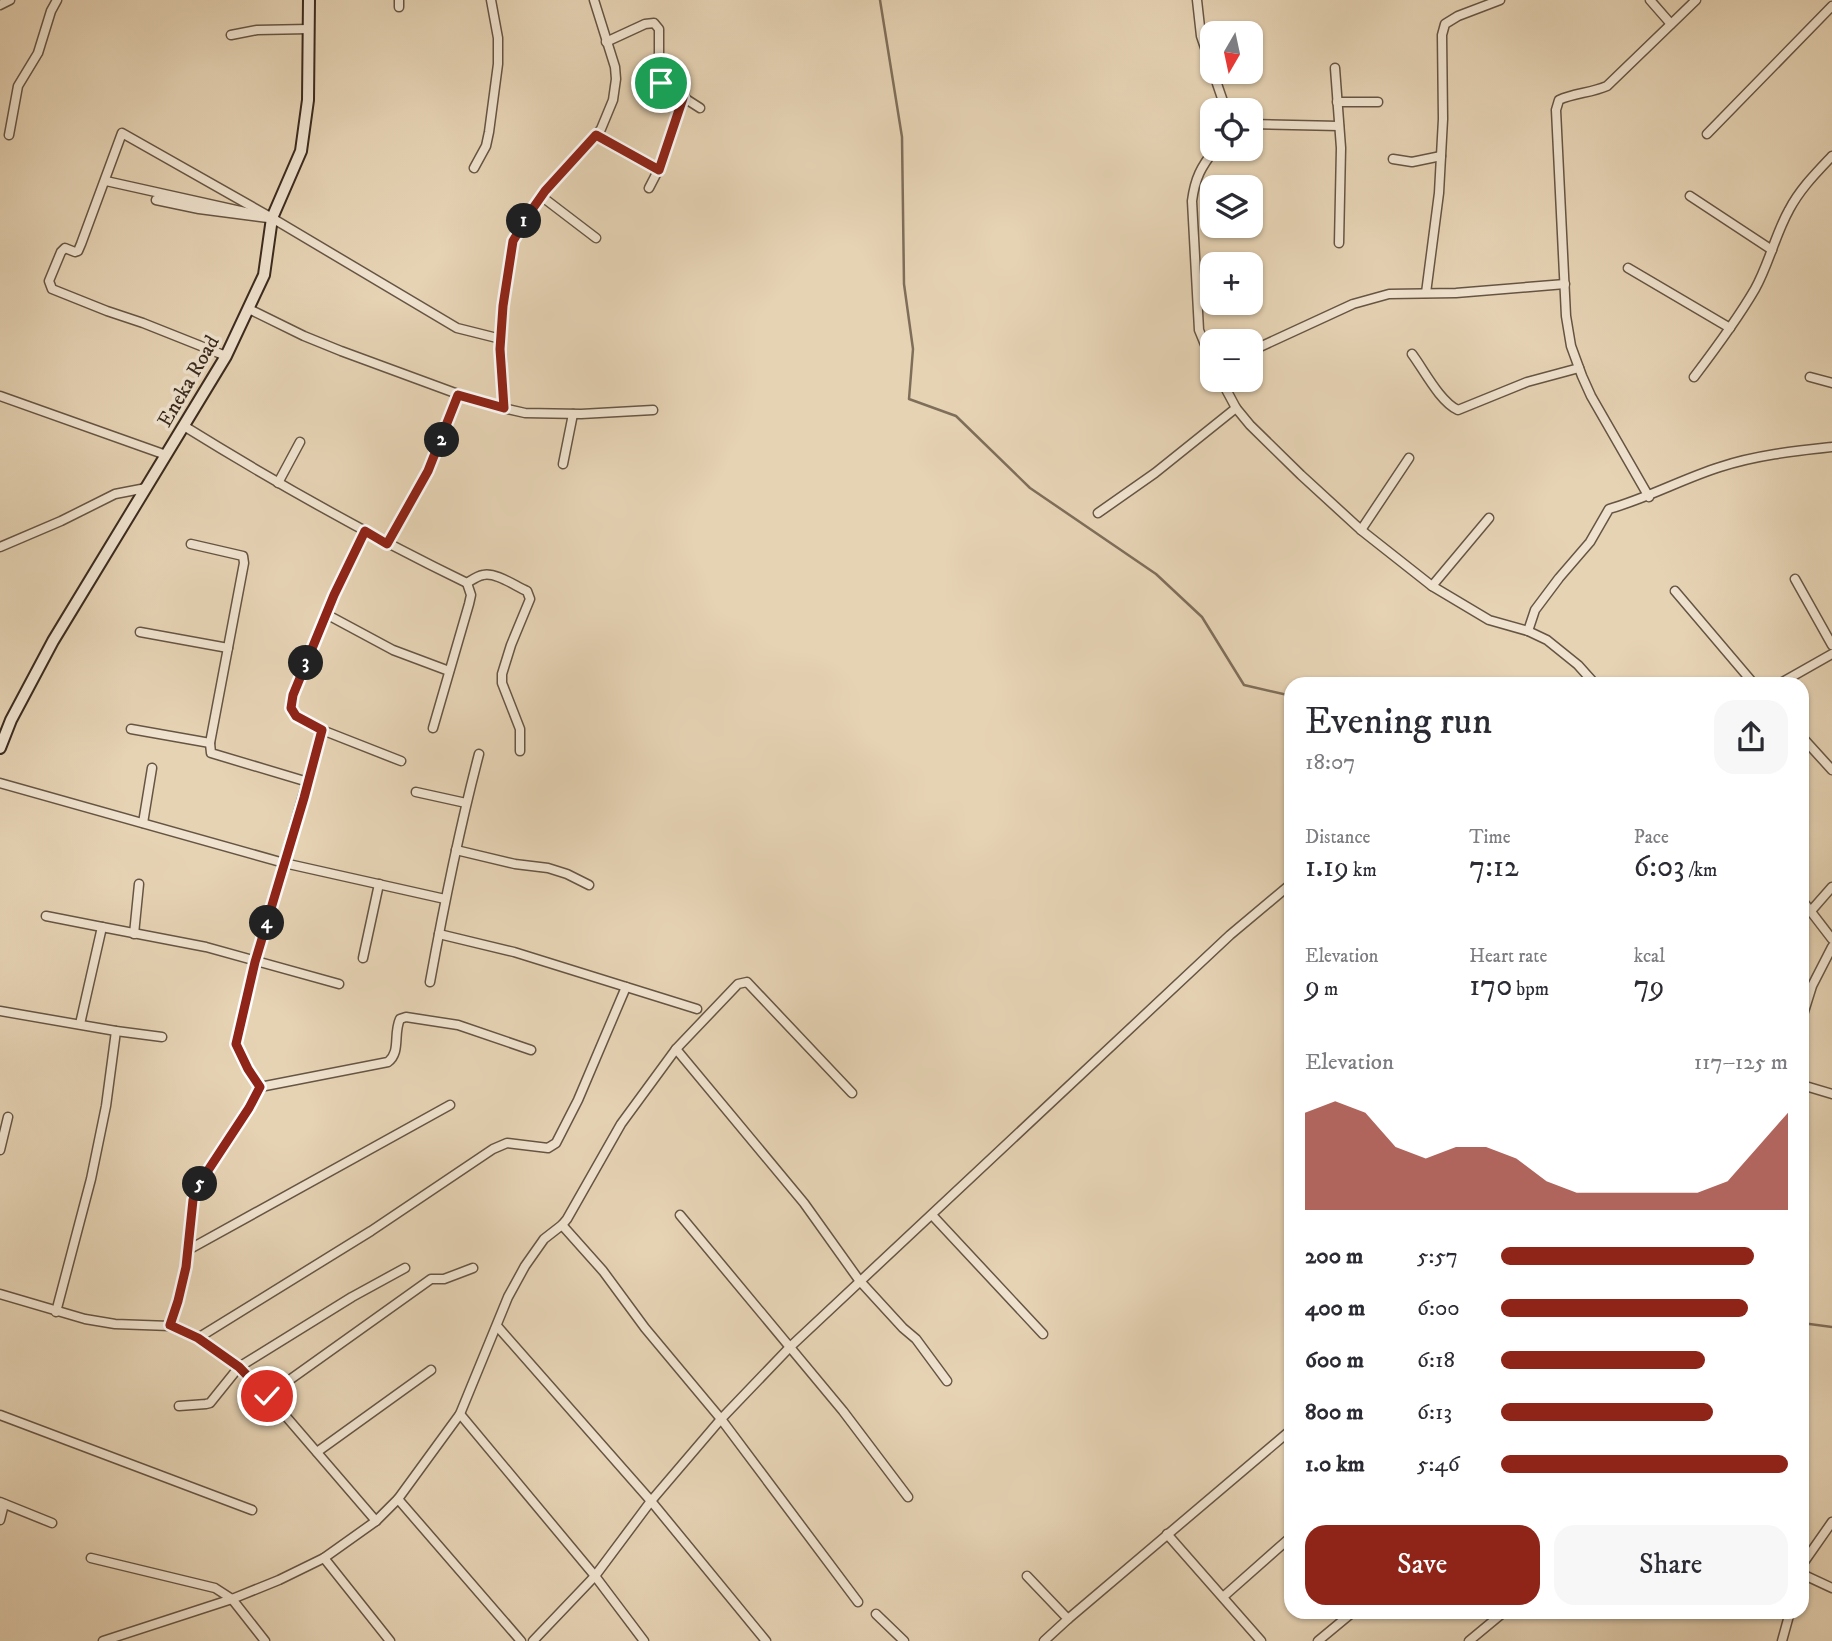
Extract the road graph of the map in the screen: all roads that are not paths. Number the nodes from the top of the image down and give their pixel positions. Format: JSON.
{"nodes":[{"id":1,"x":10,"y":0,"type":"edge"},
{"id":2,"x":57,"y":0,"type":"edge"},
{"id":3,"x":309,"y":0,"type":"edge"},
{"id":4,"x":491,"y":0,"type":"edge"},
{"id":5,"x":594,"y":0,"type":"edge"},
{"id":6,"x":1197,"y":0,"type":"edge"},
{"id":7,"x":1500,"y":0,"type":"edge"},
{"id":8,"x":1650,"y":0,"type":"edge"},
{"id":9,"x":1696,"y":0,"type":"edge"},
{"id":10,"x":0,"y":5,"type":"edge"},
{"id":11,"x":1832,"y":6,"type":"edge"},
{"id":12,"x":1671,"y":24,"type":"junction"},
{"id":13,"x":1200,"y":27,"type":"edge"},
{"id":14,"x":309,"y":29,"type":"junction"},
{"id":15,"x":231,"y":35,"type":"dead end"},
{"id":16,"x":606,"y":43,"type":"junction"},
{"id":17,"x":1335,"y":68,"type":"dead end"},
{"id":18,"x":683,"y":98,"type":"junction"},
{"id":19,"x":1337,"y":102,"type":"junction"},
{"id":20,"x":1378,"y":102,"type":"dead end"},
{"id":21,"x":700,"y":108,"type":"dead end"},
{"id":22,"x":1263,"y":124,"type":"edge"},
{"id":23,"x":1339,"y":126,"type":"junction"},
{"id":24,"x":1707,"y":134,"type":"dead end"},
{"id":25,"x":9,"y":135,"type":"dead end"},
{"id":26,"x":596,"y":135,"type":"junction"},
{"id":27,"x":1441,"y":156,"type":"junction"},
{"id":28,"x":1832,"y":156,"type":"edge"},
{"id":29,"x":1393,"y":159,"type":"dead end"},
{"id":30,"x":1205,"y":161,"type":"edge"},
{"id":31,"x":474,"y":168,"type":"dead end"},
{"id":32,"x":659,"y":170,"type":"junction"},
{"id":33,"x":106,"y":181,"type":"junction"},
{"id":34,"x":649,"y":188,"type":"dead end"},
{"id":35,"x":541,"y":196,"type":"junction"},
{"id":36,"x":1690,"y":196,"type":"dead end"},
{"id":37,"x":272,"y":218,"type":"junction"},
{"id":38,"x":596,"y":238,"type":"dead end"},
{"id":39,"x":1339,"y":243,"type":"dead end"},
{"id":40,"x":1772,"y":250,"type":"junction"},
{"id":41,"x":1628,"y":268,"type":"dead end"},
{"id":42,"x":1564,"y":284,"type":"junction"},
{"id":43,"x":1426,"y":293,"type":"junction"},
{"id":44,"x":250,"y":309,"type":"junction"},
{"id":45,"x":1730,"y":328,"type":"junction"},
{"id":46,"x":1200,"y":332,"type":"edge"},
{"id":47,"x":501,"y":339,"type":"junction"},
{"id":48,"x":1263,"y":345,"type":"edge"},
{"id":49,"x":1412,"y":354,"type":"dead end"},
{"id":50,"x":226,"y":356,"type":"junction"},
{"id":51,"x":1579,"y":369,"type":"junction"},
{"id":52,"x":1694,"y":377,"type":"dead end"},
{"id":53,"x":1810,"y":377,"type":"dead end"},
{"id":54,"x":1832,"y":383,"type":"edge"},
{"id":55,"x":1227,"y":392,"type":"edge"},
{"id":56,"x":458,"y":395,"type":"junction"},
{"id":57,"x":0,"y":396,"type":"edge"},
{"id":58,"x":504,"y":408,"type":"junction"},
{"id":59,"x":1236,"y":408,"type":"junction"},
{"id":60,"x":653,"y":410,"type":"dead end"},
{"id":61,"x":573,"y":414,"type":"junction"},
{"id":62,"x":184,"y":426,"type":"junction"},
{"id":63,"x":300,"y":442,"type":"dead end"},
{"id":64,"x":1832,"y":447,"type":"edge"},
{"id":65,"x":166,"y":455,"type":"junction"},
{"id":66,"x":1409,"y":458,"type":"dead end"},
{"id":67,"x":563,"y":464,"type":"dead end"},
{"id":68,"x":278,"y":483,"type":"junction"},
{"id":69,"x":146,"y":488,"type":"junction"},
{"id":70,"x":1648,"y":497,"type":"junction"},
{"id":71,"x":1098,"y":513,"type":"dead end"},
{"id":72,"x":1489,"y":518,"type":"dead end"},
{"id":73,"x":1362,"y":530,"type":"junction"},
{"id":74,"x":365,"y":531,"type":"junction"},
{"id":75,"x":191,"y":544,"type":"dead end"},
{"id":76,"x":387,"y":544,"type":"junction"},
{"id":77,"x":0,"y":547,"type":"edge"},
{"id":78,"x":1794,"y":579,"type":"dead end"},
{"id":79,"x":467,"y":583,"type":"junction"},
{"id":80,"x":1432,"y":586,"type":"junction"},
{"id":81,"x":1675,"y":591,"type":"dead end"},
{"id":82,"x":326,"y":614,"type":"junction"},
{"id":83,"x":1528,"y":631,"type":"junction"},
{"id":84,"x":139,"y":632,"type":"dead end"},
{"id":85,"x":1832,"y":645,"type":"edge"},
{"id":86,"x":228,"y":648,"type":"junction"},
{"id":87,"x":1832,"y":654,"type":"edge"},
{"id":88,"x":449,"y":671,"type":"junction"},
{"id":89,"x":1589,"y":677,"type":"edge"},
{"id":90,"x":1748,"y":677,"type":"edge"},
{"id":91,"x":1791,"y":677,"type":"edge"},
{"id":92,"x":433,"y":728,"type":"dead end"},
{"id":93,"x":131,"y":729,"type":"dead end"},
{"id":94,"x":322,"y":730,"type":"junction"},
{"id":95,"x":210,"y":744,"type":"junction"},
{"id":96,"x":1809,"y":745,"type":"edge"},
{"id":97,"x":0,"y":748,"type":"edge"},
{"id":98,"x":520,"y":751,"type":"dead end"},
{"id":99,"x":479,"y":754,"type":"dead end"},
{"id":100,"x":401,"y":761,"type":"dead end"},
{"id":101,"x":152,"y":768,"type":"dead end"},
{"id":102,"x":1832,"y":770,"type":"edge"},
{"id":103,"x":308,"y":782,"type":"junction"},
{"id":104,"x":0,"y":783,"type":"edge"},
{"id":105,"x":416,"y":792,"type":"dead end"},
{"id":106,"x":466,"y":803,"type":"junction"},
{"id":107,"x":143,"y":823,"type":"junction"},
{"id":108,"x":456,"y":850,"type":"junction"},
{"id":109,"x":284,"y":863,"type":"junction"},
{"id":110,"x":139,"y":884,"type":"dead end"},
{"id":111,"x":379,"y":884,"type":"junction"},
{"id":112,"x":589,"y":885,"type":"dead end"},
{"id":113,"x":1832,"y":887,"type":"edge"},
{"id":114,"x":1284,"y":890,"type":"edge"},
{"id":115,"x":445,"y":899,"type":"junction"},
{"id":116,"x":1810,"y":912,"type":"joint"},
{"id":117,"x":46,"y":916,"type":"dead end"},
{"id":118,"x":102,"y":927,"type":"junction"},
{"id":119,"x":134,"y":934,"type":"junction"},
{"id":120,"x":439,"y":934,"type":"junction"},
{"id":121,"x":1832,"y":939,"type":"edge"},
{"id":122,"x":1832,"y":947,"type":"edge"},
{"id":123,"x":363,"y":958,"type":"dead end"},
{"id":124,"x":255,"y":962,"type":"junction"},
{"id":125,"x":430,"y":982,"type":"dead end"},
{"id":126,"x":339,"y":984,"type":"dead end"},
{"id":127,"x":626,"y":987,"type":"junction"},
{"id":128,"x":1809,"y":996,"type":"edge"},
{"id":129,"x":697,"y":1009,"type":"dead end"},
{"id":130,"x":0,"y":1010,"type":"edge"},
{"id":131,"x":80,"y":1024,"type":"junction"},
{"id":132,"x":116,"y":1031,"type":"junction"},
{"id":133,"x":162,"y":1037,"type":"dead end"},
{"id":134,"x":676,"y":1049,"type":"junction"},
{"id":135,"x":531,"y":1050,"type":"dead end"},
{"id":136,"x":260,"y":1087,"type":"junction"},
{"id":137,"x":1809,"y":1087,"type":"edge"},
{"id":138,"x":852,"y":1093,"type":"dead end"},
{"id":139,"x":1832,"y":1094,"type":"edge"},
{"id":140,"x":450,"y":1105,"type":"dead end"},
{"id":141,"x":8,"y":1117,"type":"dead end"},
{"id":142,"x":0,"y":1150,"type":"edge"},
{"id":143,"x":680,"y":1214,"type":"dead end"},
{"id":144,"x":932,"y":1215,"type":"junction"},
{"id":145,"x":562,"y":1226,"type":"junction"},
{"id":146,"x":188,"y":1250,"type":"junction"},
{"id":147,"x":405,"y":1268,"type":"dead end"},
{"id":148,"x":474,"y":1268,"type":"dead end"},
{"id":149,"x":859,"y":1280,"type":"junction"},
{"id":150,"x":0,"y":1294,"type":"edge"},
{"id":151,"x":56,"y":1312,"type":"junction"},
{"id":152,"x":170,"y":1325,"type":"junction"},
{"id":153,"x":497,"y":1326,"type":"junction"},
{"id":154,"x":1043,"y":1334,"type":"dead end"},
{"id":155,"x":198,"y":1338,"type":"junction"},
{"id":156,"x":790,"y":1347,"type":"junction"},
{"id":157,"x":239,"y":1367,"type":"junction"},
{"id":158,"x":431,"y":1370,"type":"dead end"},
{"id":159,"x":947,"y":1381,"type":"dead end"},
{"id":160,"x":267,"y":1396,"type":"junction"},
{"id":161,"x":179,"y":1406,"type":"dead end"},
{"id":162,"x":460,"y":1414,"type":"junction"},
{"id":163,"x":0,"y":1415,"type":"edge"},
{"id":164,"x":720,"y":1419,"type":"junction"},
{"id":165,"x":1284,"y":1436,"type":"edge"},
{"id":166,"x":317,"y":1452,"type":"junction"},
{"id":167,"x":908,"y":1497,"type":"dead end"},
{"id":168,"x":398,"y":1499,"type":"junction"},
{"id":169,"x":651,"y":1501,"type":"junction"},
{"id":170,"x":2,"y":1503,"type":"edge"},
{"id":171,"x":252,"y":1510,"type":"dead end"},
{"id":172,"x":0,"y":1520,"type":"edge"},
{"id":173,"x":376,"y":1521,"type":"junction"},
{"id":174,"x":1832,"y":1522,"type":"edge"},
{"id":175,"x":52,"y":1523,"type":"dead end"},
{"id":176,"x":1167,"y":1534,"type":"junction"},
{"id":177,"x":1284,"y":1543,"type":"edge"},
{"id":178,"x":1809,"y":1555,"type":"edge"},
{"id":179,"x":91,"y":1558,"type":"dead end"},
{"id":180,"x":324,"y":1558,"type":"junction"},
{"id":181,"x":595,"y":1576,"type":"junction"},
{"id":182,"x":1027,"y":1576,"type":"dead end"},
{"id":183,"x":1809,"y":1577,"type":"edge"},
{"id":184,"x":1832,"y":1588,"type":"edge"},
{"id":185,"x":1223,"y":1597,"type":"junction"},
{"id":186,"x":232,"y":1600,"type":"junction"},
{"id":187,"x":858,"y":1602,"type":"dead end"},
{"id":188,"x":876,"y":1614,"type":"dead end"},
{"id":189,"x":1068,"y":1619,"type":"junction"},
{"id":190,"x":1345,"y":1619,"type":"edge"},
{"id":191,"x":1496,"y":1619,"type":"edge"},
{"id":192,"x":1788,"y":1619,"type":"edge"},
{"id":193,"x":124,"y":1638,"type":"edge"},
{"id":194,"x":103,"y":1641,"type":"edge"},
{"id":195,"x":265,"y":1641,"type":"edge"},
{"id":196,"x":390,"y":1641,"type":"edge"},
{"id":197,"x":521,"y":1641,"type":"edge"},
{"id":198,"x":533,"y":1641,"type":"edge"},
{"id":199,"x":644,"y":1641,"type":"edge"},
{"id":200,"x":766,"y":1641,"type":"edge"},
{"id":201,"x":904,"y":1641,"type":"edge"},
{"id":202,"x":1044,"y":1641,"type":"edge"},
{"id":203,"x":1261,"y":1641,"type":"edge"},
{"id":204,"x":1318,"y":1641,"type":"edge"},
{"id":205,"x":1469,"y":1641,"type":"edge"},
{"id":206,"x":1782,"y":1641,"type":"edge"}],
"edges":[{"from":1,"to":10,"type":"street"},
{"from":2,"to":25,"type":"street"},
{"from":3,"to":14,"type":"main road","name":"Eneka Road"},
{"from":4,"to":31,"type":"street"},
{"from":5,"to":16,"type":"street"},
{"from":6,"to":13,"type":"street"},
{"from":7,"to":27,"type":"street"},
{"from":8,"to":12,"type":"street"},
{"from":9,"to":12,"type":"street"},
{"from":11,"to":24,"type":"street"},
{"from":12,"to":42,"type":"street"},
{"from":14,"to":15,"type":"street"},
{"from":14,"to":37,"type":"main road","name":"Eneka Road"},
{"from":16,"to":18,"type":"street"},
{"from":16,"to":26,"type":"street"},
{"from":17,"to":19,"type":"street"},
{"from":18,"to":21,"type":"street"},
{"from":18,"to":32,"type":"street"},
{"from":19,"to":20,"type":"street"},
{"from":19,"to":23,"type":"street"},
{"from":22,"to":23,"type":"street"},
{"from":23,"to":39,"type":"street"},
{"from":26,"to":32,"type":"street"},
{"from":26,"to":35,"type":"street"},
{"from":27,"to":29,"type":"street"},
{"from":27,"to":43,"type":"street"},
{"from":28,"to":40,"type":"street"},
{"from":30,"to":46,"type":"street"},
{"from":32,"to":34,"type":"street"},
{"from":33,"to":37,"type":"street"},
{"from":33,"to":37,"type":"street"},
{"from":33,"to":50,"type":"street"},
{"from":35,"to":38,"type":"street"},
{"from":35,"to":47,"type":"street"},
{"from":36,"to":40,"type":"street"},
{"from":37,"to":37,"type":"street"},
{"from":37,"to":44,"type":"main road","name":"Eneka Road"},
{"from":37,"to":47,"type":"street"},
{"from":40,"to":45,"type":"street"},
{"from":41,"to":45,"type":"street"},
{"from":42,"to":43,"type":"street"},
{"from":42,"to":51,"type":"street"},
{"from":43,"to":48,"type":"street"},
{"from":44,"to":50,"type":"main road","name":"Eneka Road"},
{"from":44,"to":56,"type":"street"},
{"from":45,"to":52,"type":"street"},
{"from":47,"to":58,"type":"street"},
{"from":49,"to":51,"type":"street"},
{"from":50,"to":62,"type":"main road","name":"Eneka Road"},
{"from":51,"to":70,"type":"street"},
{"from":53,"to":54,"type":"street"},
{"from":55,"to":59,"type":"street"},
{"from":56,"to":58,"type":"street"},
{"from":56,"to":76,"type":"street"},
{"from":57,"to":65,"type":"street"},
{"from":58,"to":61,"type":"street"},
{"from":59,"to":71,"type":"street"},
{"from":59,"to":73,"type":"street"},
{"from":60,"to":61,"type":"street"},
{"from":61,"to":67,"type":"street"},
{"from":62,"to":65,"type":"main road","name":"Eneka Road"},
{"from":62,"to":68,"type":"street"},
{"from":63,"to":68,"type":"street"},
{"from":64,"to":70,"type":"street"},
{"from":65,"to":69,"type":"main road","name":"Eneka Road"},
{"from":66,"to":73,"type":"street"},
{"from":68,"to":74,"type":"street"},
{"from":69,"to":77,"type":"street"},
{"from":69,"to":97,"type":"main road","name":"Eneka Road"},
{"from":70,"to":83,"type":"street"},
{"from":72,"to":80,"type":"street"},
{"from":73,"to":80,"type":"street"},
{"from":74,"to":76,"type":"street"},
{"from":74,"to":82,"type":"street"},
{"from":75,"to":86,"type":"street"},
{"from":76,"to":79,"type":"street"},
{"from":78,"to":85,"type":"street"},
{"from":79,"to":88,"type":"street"},
{"from":79,"to":98,"type":"street"},
{"from":80,"to":83,"type":"street"},
{"from":81,"to":90,"type":"street"},
{"from":82,"to":88,"type":"street"},
{"from":82,"to":94,"type":"street"},
{"from":83,"to":89,"type":"street"},
{"from":84,"to":86,"type":"street"},
{"from":86,"to":95,"type":"street"},
{"from":87,"to":91,"type":"street"},
{"from":88,"to":92,"type":"street"},
{"from":93,"to":95,"type":"street"},
{"from":94,"to":100,"type":"street"},
{"from":94,"to":103,"type":"street"},
{"from":95,"to":103,"type":"street"},
{"from":96,"to":102,"type":"street"},
{"from":99,"to":106,"type":"street"},
{"from":101,"to":107,"type":"street"},
{"from":103,"to":109,"type":"street"},
{"from":104,"to":107,"type":"street"},
{"from":105,"to":106,"type":"street"},
{"from":106,"to":108,"type":"street"},
{"from":107,"to":109,"type":"street"},
{"from":108,"to":112,"type":"street"},
{"from":108,"to":115,"type":"street"},
{"from":109,"to":111,"type":"street"},
{"from":109,"to":124,"type":"street"},
{"from":110,"to":119,"type":"street"},
{"from":111,"to":115,"type":"street"},
{"from":111,"to":123,"type":"street"},
{"from":113,"to":116,"type":"street"},
{"from":114,"to":144,"type":"street"},
{"from":115,"to":120,"type":"street"},
{"from":116,"to":121,"type":"street"},
{"from":117,"to":118,"type":"street"},
{"from":118,"to":119,"type":"street"},
{"from":118,"to":131,"type":"street"},
{"from":119,"to":124,"type":"street"},
{"from":120,"to":125,"type":"street"},
{"from":120,"to":127,"type":"street"},
{"from":122,"to":128,"type":"street"},
{"from":124,"to":126,"type":"street"},
{"from":124,"to":136,"type":"street"},
{"from":127,"to":129,"type":"street"},
{"from":127,"to":155,"type":"street"},
{"from":130,"to":131,"type":"street"},
{"from":131,"to":132,"type":"street"},
{"from":132,"to":133,"type":"street"},
{"from":132,"to":151,"type":"street"},
{"from":134,"to":138,"type":"street"},
{"from":134,"to":145,"type":"street"},
{"from":134,"to":149,"type":"street"},
{"from":135,"to":136,"type":"street"},
{"from":136,"to":146,"type":"street"},
{"from":137,"to":139,"type":"street"},
{"from":140,"to":146,"type":"street"},
{"from":141,"to":142,"type":"street"},
{"from":143,"to":156,"type":"street"},
{"from":144,"to":149,"type":"street"},
{"from":144,"to":154,"type":"street"},
{"from":145,"to":153,"type":"street"},
{"from":145,"to":164,"type":"street"},
{"from":146,"to":152,"type":"street"},
{"from":147,"to":157,"type":"street"},
{"from":148,"to":160,"type":"street"},
{"from":149,"to":156,"type":"street"},
{"from":149,"to":159,"type":"street"},
{"from":150,"to":151,"type":"street"},
{"from":151,"to":152,"type":"street"},
{"from":152,"to":155,"type":"street"},
{"from":153,"to":162,"type":"street"},
{"from":153,"to":169,"type":"street"},
{"from":155,"to":157,"type":"street"},
{"from":156,"to":164,"type":"street"},
{"from":156,"to":167,"type":"street"},
{"from":157,"to":160,"type":"street"},
{"from":157,"to":161,"type":"street"},
{"from":158,"to":166,"type":"street"},
{"from":160,"to":166,"type":"street"},
{"from":162,"to":168,"type":"street"},
{"from":162,"to":181,"type":"street"},
{"from":163,"to":171,"type":"street"},
{"from":164,"to":169,"type":"street"},
{"from":164,"to":187,"type":"street"},
{"from":165,"to":176,"type":"street"},
{"from":166,"to":173,"type":"street"},
{"from":168,"to":173,"type":"street"},
{"from":168,"to":197,"type":"street"},
{"from":169,"to":181,"type":"street"},
{"from":169,"to":200,"type":"street"},
{"from":170,"to":172,"type":"street"},
{"from":170,"to":175,"type":"street"},
{"from":173,"to":180,"type":"street"},
{"from":174,"to":178,"type":"street"},
{"from":176,"to":185,"type":"street"},
{"from":176,"to":189,"type":"street"},
{"from":177,"to":185,"type":"street"},
{"from":179,"to":186,"type":"street"},
{"from":180,"to":186,"type":"street"},
{"from":180,"to":196,"type":"street"},
{"from":181,"to":198,"type":"street"},
{"from":181,"to":199,"type":"street"},
{"from":182,"to":189,"type":"street"},
{"from":183,"to":184,"type":"street"},
{"from":185,"to":203,"type":"street"},
{"from":186,"to":193,"type":"street"},
{"from":186,"to":195,"type":"street"},
{"from":188,"to":201,"type":"street"},
{"from":189,"to":202,"type":"street"},
{"from":190,"to":204,"type":"street"},
{"from":191,"to":205,"type":"street"},
{"from":192,"to":206,"type":"street"},
{"from":193,"to":194,"type":"street"}]}
